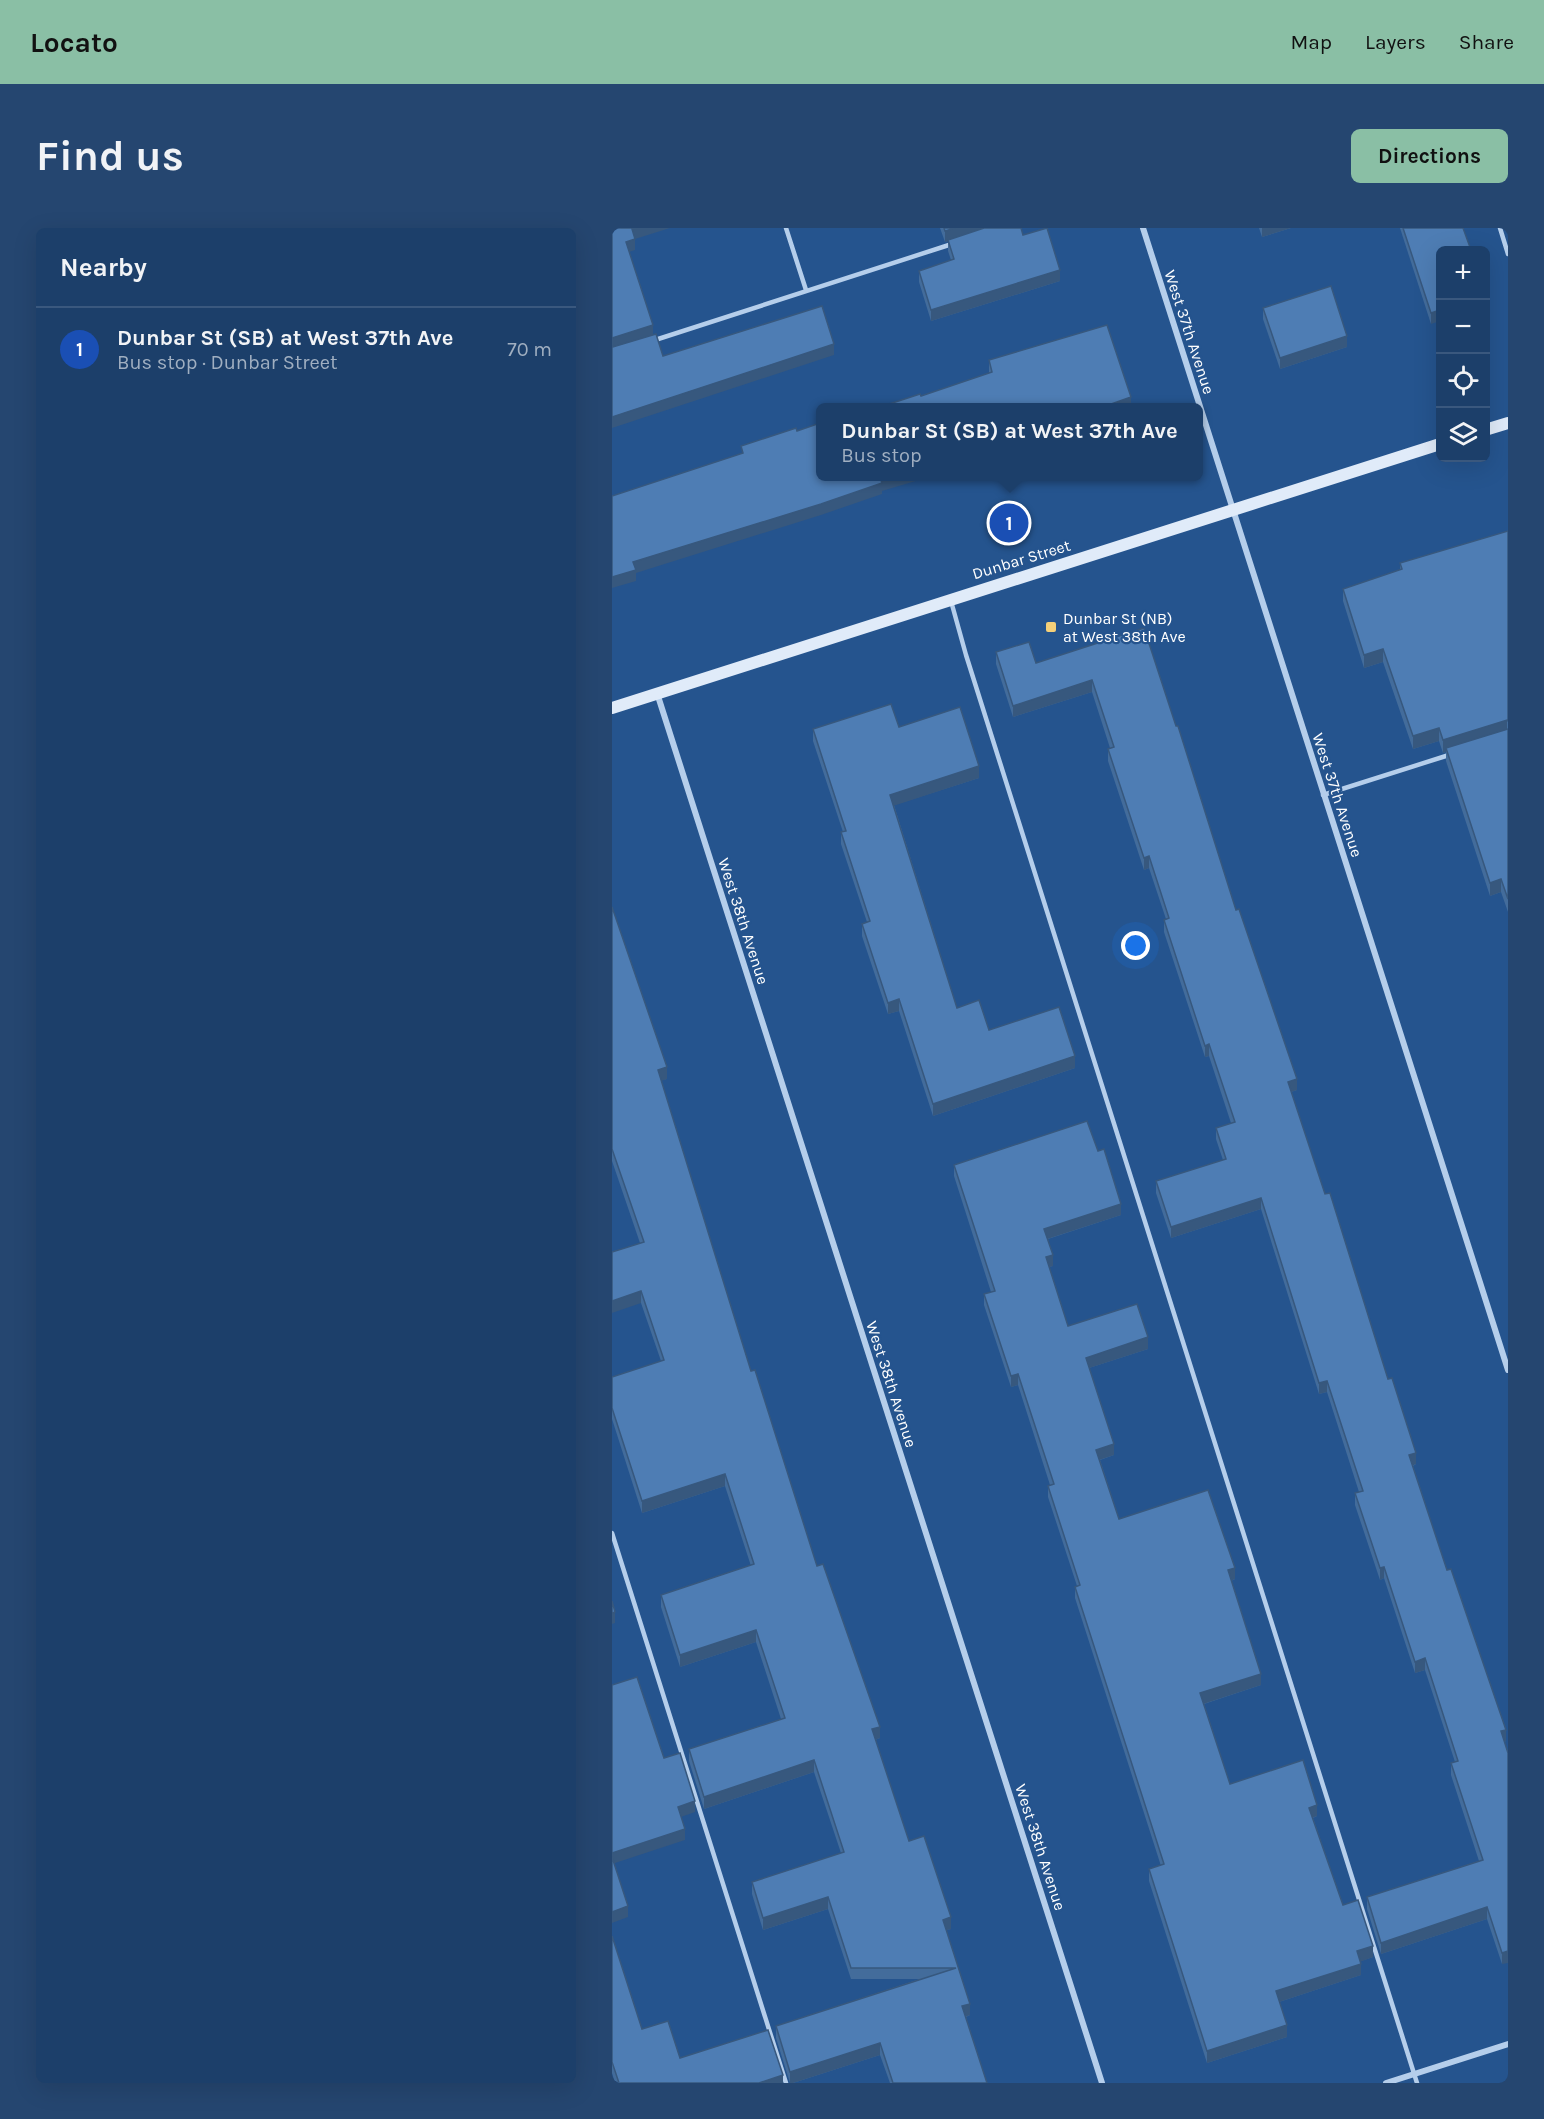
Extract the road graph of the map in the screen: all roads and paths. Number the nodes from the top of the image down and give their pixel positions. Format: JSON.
{"nodes":[{"id":1,"x":786,"y":228,"type":"edge"},
{"id":2,"x":1143,"y":228,"type":"edge"},
{"id":3,"x":1500,"y":228,"type":"edge"},
{"id":4,"x":960,"y":242,"type":"edge"},
{"id":5,"x":1508,"y":254,"type":"edge"},
{"id":6,"x":806,"y":290,"type":"junction"},
{"id":7,"x":644,"y":344,"type":"edge"},
{"id":8,"x":1198,"y":403,"type":"edge"},
{"id":9,"x":1203,"y":418,"type":"edge"},
{"id":10,"x":1508,"y":423,"type":"edge"},
{"id":11,"x":1490,"y":428,"type":"edge"},
{"id":12,"x":1436,"y":445,"type":"edge"},
{"id":13,"x":1232,"y":510,"type":"junction"},
{"id":14,"x":950,"y":598,"type":"junction"},
{"id":15,"x":657,"y":693,"type":"junction"},
{"id":16,"x":612,"y":708,"type":"edge"},
{"id":17,"x":1453,"y":754,"type":"edge"},
{"id":18,"x":1323,"y":795,"type":"junction"},
{"id":19,"x":1508,"y":1370,"type":"edge"},
{"id":20,"x":612,"y":1533,"type":"edge"},
{"id":21,"x":1508,"y":2044,"type":"edge"},
{"id":22,"x":1414,"y":2074,"type":"junction"},
{"id":23,"x":786,"y":2083,"type":"edge"},
{"id":24,"x":1102,"y":2083,"type":"edge"},
{"id":25,"x":1386,"y":2083,"type":"edge"},
{"id":26,"x":1417,"y":2083,"type":"edge"}],
"edges":[{"from":1,"to":6,"type":"lane"},
{"from":2,"to":8,"type":"street","name":"West 37th Avenue"},
{"from":3,"to":5,"type":"lane"},
{"from":4,"to":6,"type":"lane"},
{"from":6,"to":7,"type":"lane"},
{"from":9,"to":13,"type":"street","name":"West 37th Avenue"},
{"from":10,"to":11,"type":"main road"},
{"from":12,"to":13,"type":"main road","name":"Dunbar Street"},
{"from":13,"to":14,"type":"main road","name":"Dunbar Street"},
{"from":13,"to":18,"type":"street","name":"West 37th Avenue"},
{"from":14,"to":15,"type":"main road","name":"Dunbar Street"},
{"from":14,"to":22,"type":"lane"},
{"from":15,"to":16,"type":"main road","name":"Dunbar Street"},
{"from":15,"to":24,"type":"street","name":"West 38th Avenue"},
{"from":17,"to":18,"type":"lane"},
{"from":18,"to":19,"type":"street","name":"West 37th Avenue"},
{"from":20,"to":23,"type":"lane"},
{"from":21,"to":22,"type":"street"},
{"from":22,"to":25,"type":"street"},
{"from":22,"to":26,"type":"lane"}]}
